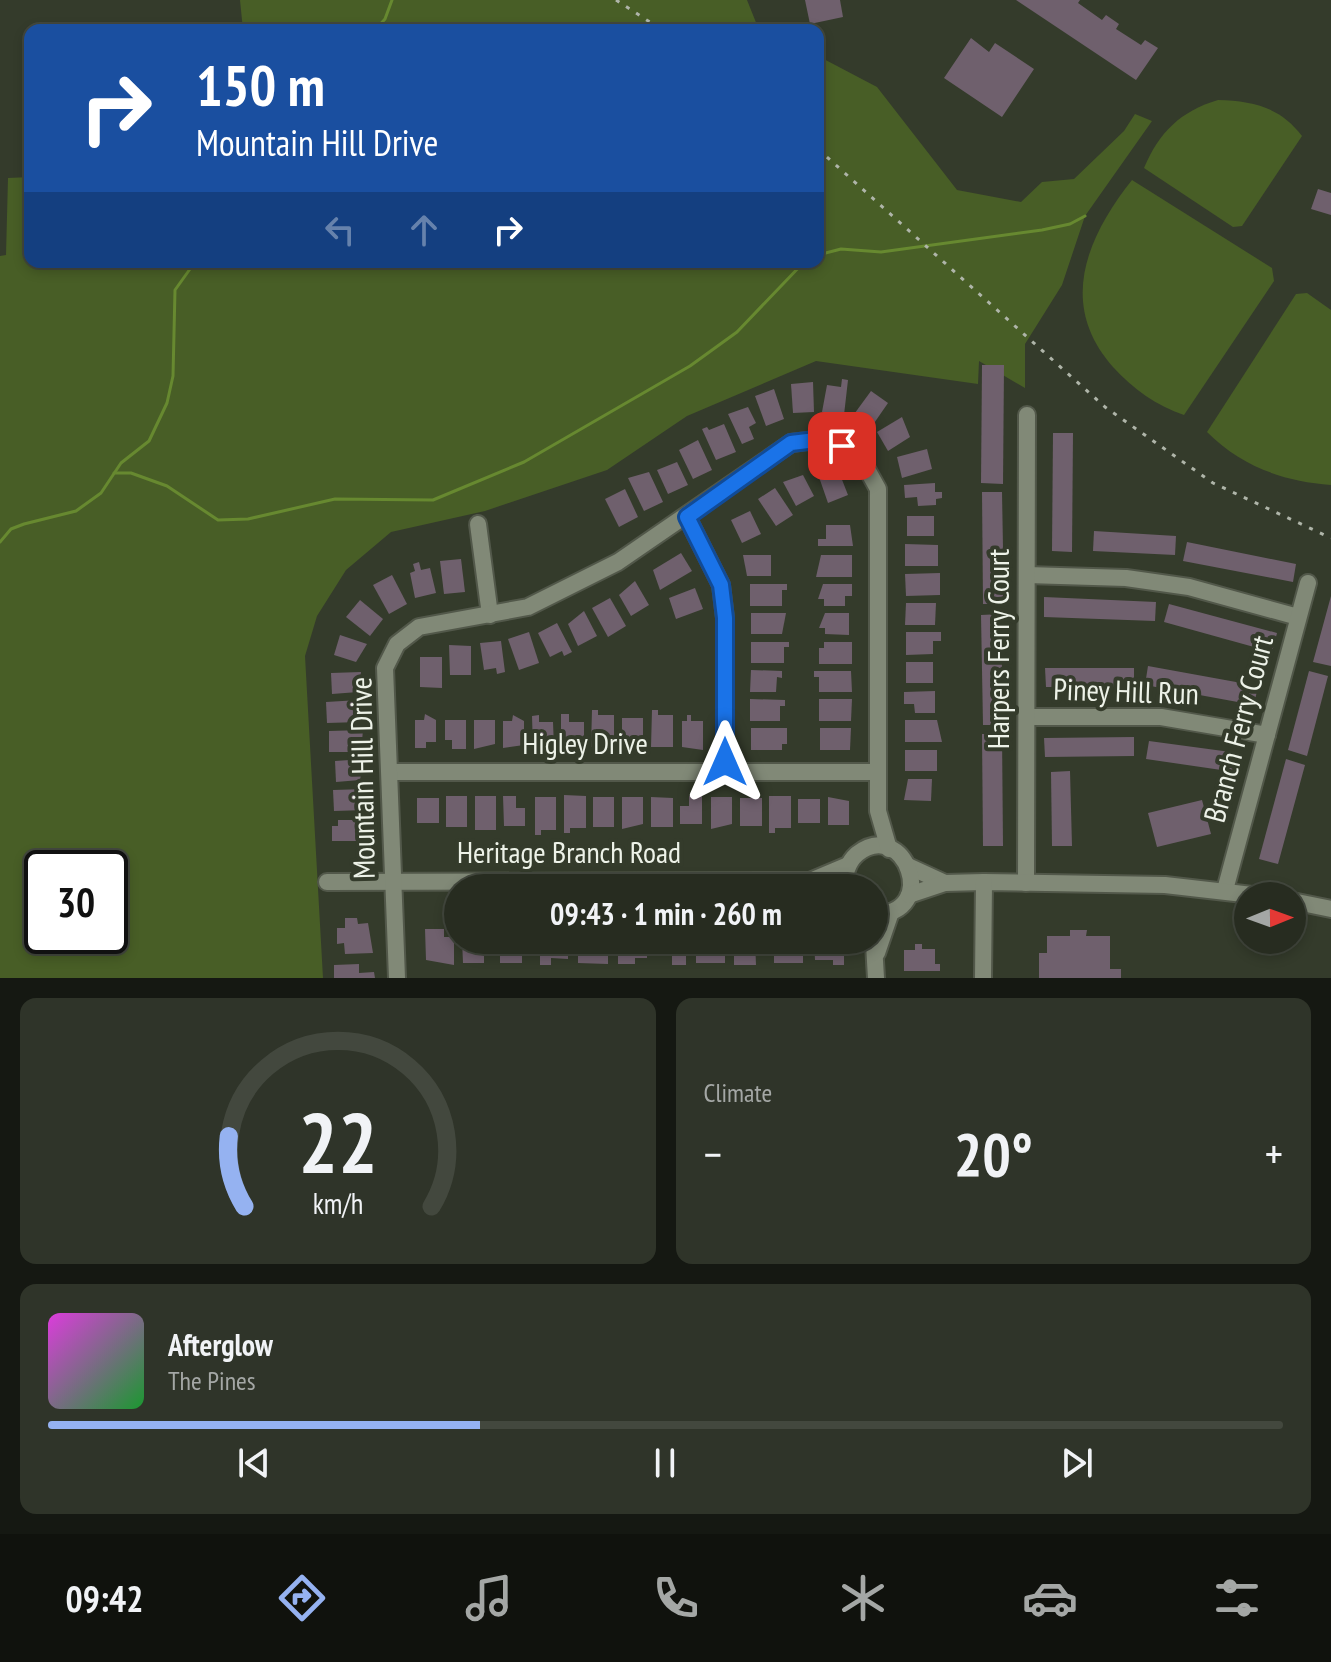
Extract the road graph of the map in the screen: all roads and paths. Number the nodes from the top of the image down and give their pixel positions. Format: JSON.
{"nodes":[{"id":1,"x":1027,"y":415,"type":"dead end"},
{"id":2,"x":687,"y":517,"type":"junction"},
{"id":3,"x":478,"y":524,"type":"dead end"},
{"id":4,"x":1027,"y":575,"type":"junction"},
{"id":5,"x":1308,"y":583,"type":"dead end"},
{"id":6,"x":490,"y":615,"type":"junction"},
{"id":7,"x":1298,"y":617,"type":"junction"},
{"id":8,"x":1029,"y":717,"type":"junction"},
{"id":9,"x":1267,"y":735,"type":"junction"},
{"id":10,"x":390,"y":772,"type":"junction"},
{"id":11,"x":725,"y":772,"type":"junction"},
{"id":12,"x":877,"y":772,"type":"junction"},
{"id":13,"x":878,"y":811,"type":"junction"},
{"id":14,"x":889,"y":849,"type":"junction"},
{"id":15,"x":864,"y":850,"type":"junction"},
{"id":16,"x":848,"y":865,"type":"junction"},
{"id":17,"x":908,"y":866,"type":"junction"},
{"id":18,"x":827,"y":874,"type":"edge"},
{"id":19,"x":847,"y":874,"type":"edge"},
{"id":20,"x":327,"y":882,"type":"dead end"},
{"id":21,"x":393,"y":882,"type":"junction"},
{"id":22,"x":444,"y":882,"type":"edge"},
{"id":23,"x":984,"y":882,"type":"junction"},
{"id":24,"x":945,"y":883,"type":"junction"},
{"id":25,"x":1026,"y":883,"type":"junction"},
{"id":26,"x":1225,"y":890,"type":"junction"},
{"id":27,"x":1234,"y":892,"type":"edge"},
{"id":28,"x":909,"y":895,"type":"junction"},
{"id":29,"x":1306,"y":904,"type":"edge"},
{"id":30,"x":888,"y":909,"type":"edge"},
{"id":31,"x":1331,"y":909,"type":"edge"},
{"id":32,"x":875,"y":954,"type":"edge"},
{"id":33,"x":397,"y":978,"type":"edge"},
{"id":34,"x":876,"y":978,"type":"edge"},
{"id":35,"x":983,"y":978,"type":"edge"}],
"edges":[{"from":1,"to":4,"type":"street","name":"Harpers Ferry Court"},
{"from":2,"to":6,"type":"street","name":"Mountain Hill Drive"},
{"from":2,"to":11,"type":"street"},
{"from":2,"to":12,"type":"street","name":"Mountain Hill Drive"},
{"from":3,"to":6,"type":"street"},
{"from":4,"to":7,"type":"street"},
{"from":4,"to":8,"type":"street","name":"Harpers Ferry Court"},
{"from":5,"to":7,"type":"street","name":"Branch Ferry Court"},
{"from":6,"to":10,"type":"street","name":"Mountain Hill Drive"},
{"from":7,"to":9,"type":"street","name":"Branch Ferry Court"},
{"from":8,"to":9,"type":"street","name":"Piney Hill Run"},
{"from":8,"to":25,"type":"street","name":"Harpers Ferry Court"},
{"from":9,"to":26,"type":"street","name":"Branch Ferry Court"},
{"from":10,"to":11,"type":"street","name":"Higley Drive"},
{"from":10,"to":21,"type":"street","name":"Mountain Hill Drive"},
{"from":11,"to":12,"type":"street","name":"Higley Drive"},
{"from":12,"to":13,"type":"street","name":"Mountain Hill Drive"},
{"from":13,"to":14,"type":"street","name":"Mountain Hill Drive"},
{"from":13,"to":15,"type":"street","name":"Mountain Hill Drive"},
{"from":14,"to":15,"type":"street"},
{"from":14,"to":17,"type":"street"},
{"from":15,"to":16,"type":"street"},
{"from":16,"to":18,"type":"street","name":"Heritage Branch Road"},
{"from":16,"to":19,"type":"street"},
{"from":17,"to":24,"type":"street"},
{"from":17,"to":28,"type":"street"},
{"from":20,"to":21,"type":"street","name":"Heritage Branch Road"},
{"from":21,"to":22,"type":"street","name":"Heritage Branch Road"},
{"from":21,"to":33,"type":"street","name":"Mountain Hill Drive"},
{"from":23,"to":24,"type":"street"},
{"from":23,"to":25,"type":"street"},
{"from":23,"to":35,"type":"street"},
{"from":24,"to":28,"type":"street"},
{"from":25,"to":26,"type":"street"},
{"from":26,"to":27,"type":"street"},
{"from":28,"to":30,"type":"street"},
{"from":29,"to":31,"type":"street"},
{"from":32,"to":34,"type":"street"}]}
